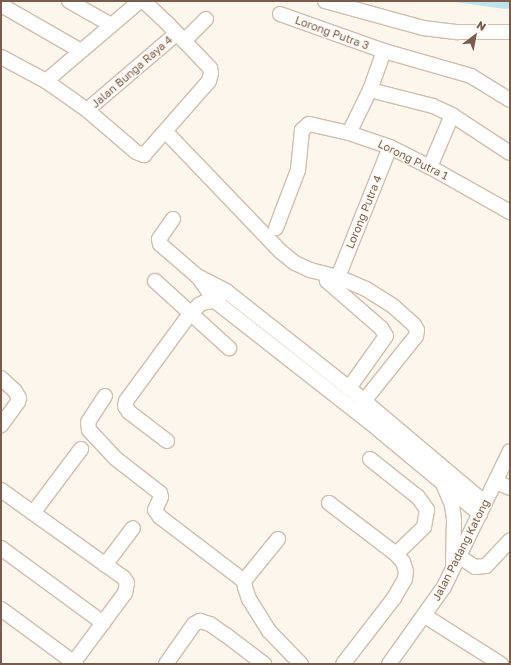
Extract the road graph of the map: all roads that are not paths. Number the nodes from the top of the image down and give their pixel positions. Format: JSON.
{"nodes":[{"id":1,"x":69,"y":1,"type":"edge"},
{"id":2,"x":141,"y":1,"type":"edge"},
{"id":3,"x":325,"y":1,"type":"edge"},
{"id":4,"x":1,"y":5,"type":"edge"},
{"id":5,"x":280,"y":14,"type":"dead end"},
{"id":6,"x":206,"y":19,"type":"dead end"},
{"id":7,"x":111,"y":26,"type":"junction"},
{"id":8,"x":510,"y":32,"type":"edge"},
{"id":9,"x":180,"y":37,"type":"junction"},
{"id":10,"x":81,"y":50,"type":"junction"},
{"id":11,"x":384,"y":52,"type":"junction"},
{"id":12,"x":1,"y":57,"type":"edge"},
{"id":13,"x":46,"y":80,"type":"junction"},
{"id":14,"x":370,"y":90,"type":"junction"},
{"id":15,"x":510,"y":100,"type":"edge"},
{"id":16,"x":88,"y":110,"type":"junction"},
{"id":17,"x":452,"y":115,"type":"junction"},
{"id":18,"x":166,"y":132,"type":"junction"},
{"id":19,"x":349,"y":133,"type":"junction"},
{"id":20,"x":390,"y":147,"type":"junction"},
{"id":21,"x":510,"y":153,"type":"edge"},
{"id":22,"x":430,"y":167,"type":"junction"},
{"id":23,"x":510,"y":212,"type":"edge"},
{"id":24,"x":173,"y":219,"type":"dead end"},
{"id":25,"x":276,"y":228,"type":"dead end"},
{"id":26,"x":197,"y":276,"type":"junction"},
{"id":27,"x":332,"y":276,"type":"junction"},
{"id":28,"x":155,"y":281,"type":"dead end"},
{"id":29,"x":226,"y":291,"type":"junction"},
{"id":30,"x":215,"y":301,"type":"junction"},
{"id":31,"x":190,"y":314,"type":"junction"},
{"id":32,"x":229,"y":348,"type":"dead end"},
{"id":33,"x":1,"y":378,"type":"edge"},
{"id":34,"x":349,"y":388,"type":"junction"},
{"id":35,"x":105,"y":396,"type":"dead end"},
{"id":36,"x":364,"y":401,"type":"junction"},
{"id":37,"x":382,"y":423,"type":"junction"},
{"id":38,"x":1,"y":425,"type":"edge"},
{"id":39,"x":167,"y":441,"type":"dead end"},
{"id":40,"x":81,"y":449,"type":"dead end"},
{"id":41,"x":510,"y":451,"type":"edge"},
{"id":42,"x":370,"y":459,"type":"dead end"},
{"id":43,"x":496,"y":482,"type":"junction"},
{"id":44,"x":443,"y":483,"type":"junction"},
{"id":45,"x":510,"y":488,"type":"edge"},
{"id":46,"x":2,"y":492,"type":"edge"},
{"id":47,"x":328,"y":503,"type":"dead end"},
{"id":48,"x":482,"y":509,"type":"junction"},
{"id":49,"x":33,"y":513,"type":"junction"},
{"id":50,"x":133,"y":528,"type":"dead end"},
{"id":51,"x":278,"y":539,"type":"dead end"},
{"id":52,"x":510,"y":540,"type":"edge"},
{"id":53,"x":1,"y":548,"type":"edge"},
{"id":54,"x":396,"y":554,"type":"junction"},
{"id":55,"x":460,"y":557,"type":"junction"},
{"id":56,"x":105,"y":566,"type":"junction"},
{"id":57,"x":453,"y":570,"type":"junction"},
{"id":58,"x":244,"y":581,"type":"junction"},
{"id":59,"x":1,"y":609,"type":"edge"},
{"id":60,"x":425,"y":616,"type":"junction"},
{"id":61,"x":103,"y":623,"type":"junction"},
{"id":62,"x":75,"y":663,"type":"edge"},
{"id":63,"x":166,"y":664,"type":"edge"},
{"id":64,"x":264,"y":664,"type":"edge"},
{"id":65,"x":301,"y":664,"type":"edge"},
{"id":66,"x":343,"y":664,"type":"edge"},
{"id":67,"x":389,"y":664,"type":"edge"},
{"id":68,"x":501,"y":664,"type":"edge"}],
"edges":[{"from":1,"to":7,"type":"street"},
{"from":2,"to":7,"type":"street"},
{"from":2,"to":9,"type":"street"},
{"from":3,"to":8,"type":"street"},
{"from":4,"to":10,"type":"street"},
{"from":5,"to":11,"type":"street","name":"Lorong Putra 3"},
{"from":6,"to":9,"type":"street","name":"Jalan Bunga Raya 4"},
{"from":7,"to":10,"type":"street"},
{"from":9,"to":16,"type":"street","name":"Jalan Bunga Raya 4"},
{"from":9,"to":18,"type":"street"},
{"from":10,"to":13,"type":"street"},
{"from":11,"to":14,"type":"street","name":"Lorong Putra 3"},
{"from":11,"to":15,"type":"street","name":"Lorong Putra 3"},
{"from":12,"to":13,"type":"street"},
{"from":13,"to":16,"type":"street"},
{"from":14,"to":17,"type":"street"},
{"from":14,"to":19,"type":"street","name":"Lorong Putra 3"},
{"from":16,"to":18,"type":"street"},
{"from":17,"to":21,"type":"street"},
{"from":17,"to":22,"type":"street"},
{"from":18,"to":27,"type":"street"},
{"from":19,"to":20,"type":"street","name":"Lorong Putra 1"},
{"from":19,"to":25,"type":"street","name":"Lorong Putra 1"},
{"from":20,"to":22,"type":"street","name":"Lorong Putra 1"},
{"from":20,"to":27,"type":"street","name":"Lorong Putra 4"},
{"from":22,"to":23,"type":"street","name":"Lorong Putra 1"},
{"from":24,"to":26,"type":"street"},
{"from":26,"to":29,"type":"street"},
{"from":26,"to":30,"type":"street"},
{"from":27,"to":34,"type":"street"},
{"from":27,"to":36,"type":"street"},
{"from":28,"to":31,"type":"street"},
{"from":29,"to":30,"type":"street"},
{"from":29,"to":34,"type":"street"},
{"from":30,"to":31,"type":"street"},
{"from":30,"to":37,"type":"street"},
{"from":31,"to":32,"type":"street"},
{"from":31,"to":39,"type":"street"},
{"from":33,"to":38,"type":"street"},
{"from":34,"to":36,"type":"street"},
{"from":35,"to":58,"type":"street"},
{"from":36,"to":37,"type":"street"},
{"from":37,"to":44,"type":"street"},
{"from":37,"to":48,"type":"street"},
{"from":40,"to":49,"type":"street"},
{"from":41,"to":43,"type":"street","name":"Jalan Padang Katong"},
{"from":42,"to":54,"type":"street"},
{"from":43,"to":45,"type":"street"},
{"from":43,"to":48,"type":"street","name":"Jalan Padang Katong"},
{"from":44,"to":48,"type":"street"},
{"from":44,"to":57,"type":"street"},
{"from":46,"to":49,"type":"street"},
{"from":47,"to":54,"type":"street"},
{"from":48,"to":55,"type":"street","name":"Jalan Padang Katong"},
{"from":49,"to":56,"type":"street"},
{"from":50,"to":56,"type":"street"},
{"from":51,"to":58,"type":"street"},
{"from":52,"to":55,"type":"street"},
{"from":53,"to":61,"type":"street"},
{"from":54,"to":66,"type":"street"},
{"from":55,"to":57,"type":"street","name":"Jalan Padang Katong"},
{"from":56,"to":61,"type":"street"},
{"from":57,"to":60,"type":"street","name":"Jalan Padang Katong"},
{"from":58,"to":65,"type":"street"},
{"from":59,"to":62,"type":"street"},
{"from":60,"to":67,"type":"street","name":"Jalan Padang Katong"},
{"from":60,"to":68,"type":"street"},
{"from":61,"to":62,"type":"street"},
{"from":63,"to":64,"type":"street"}]}
